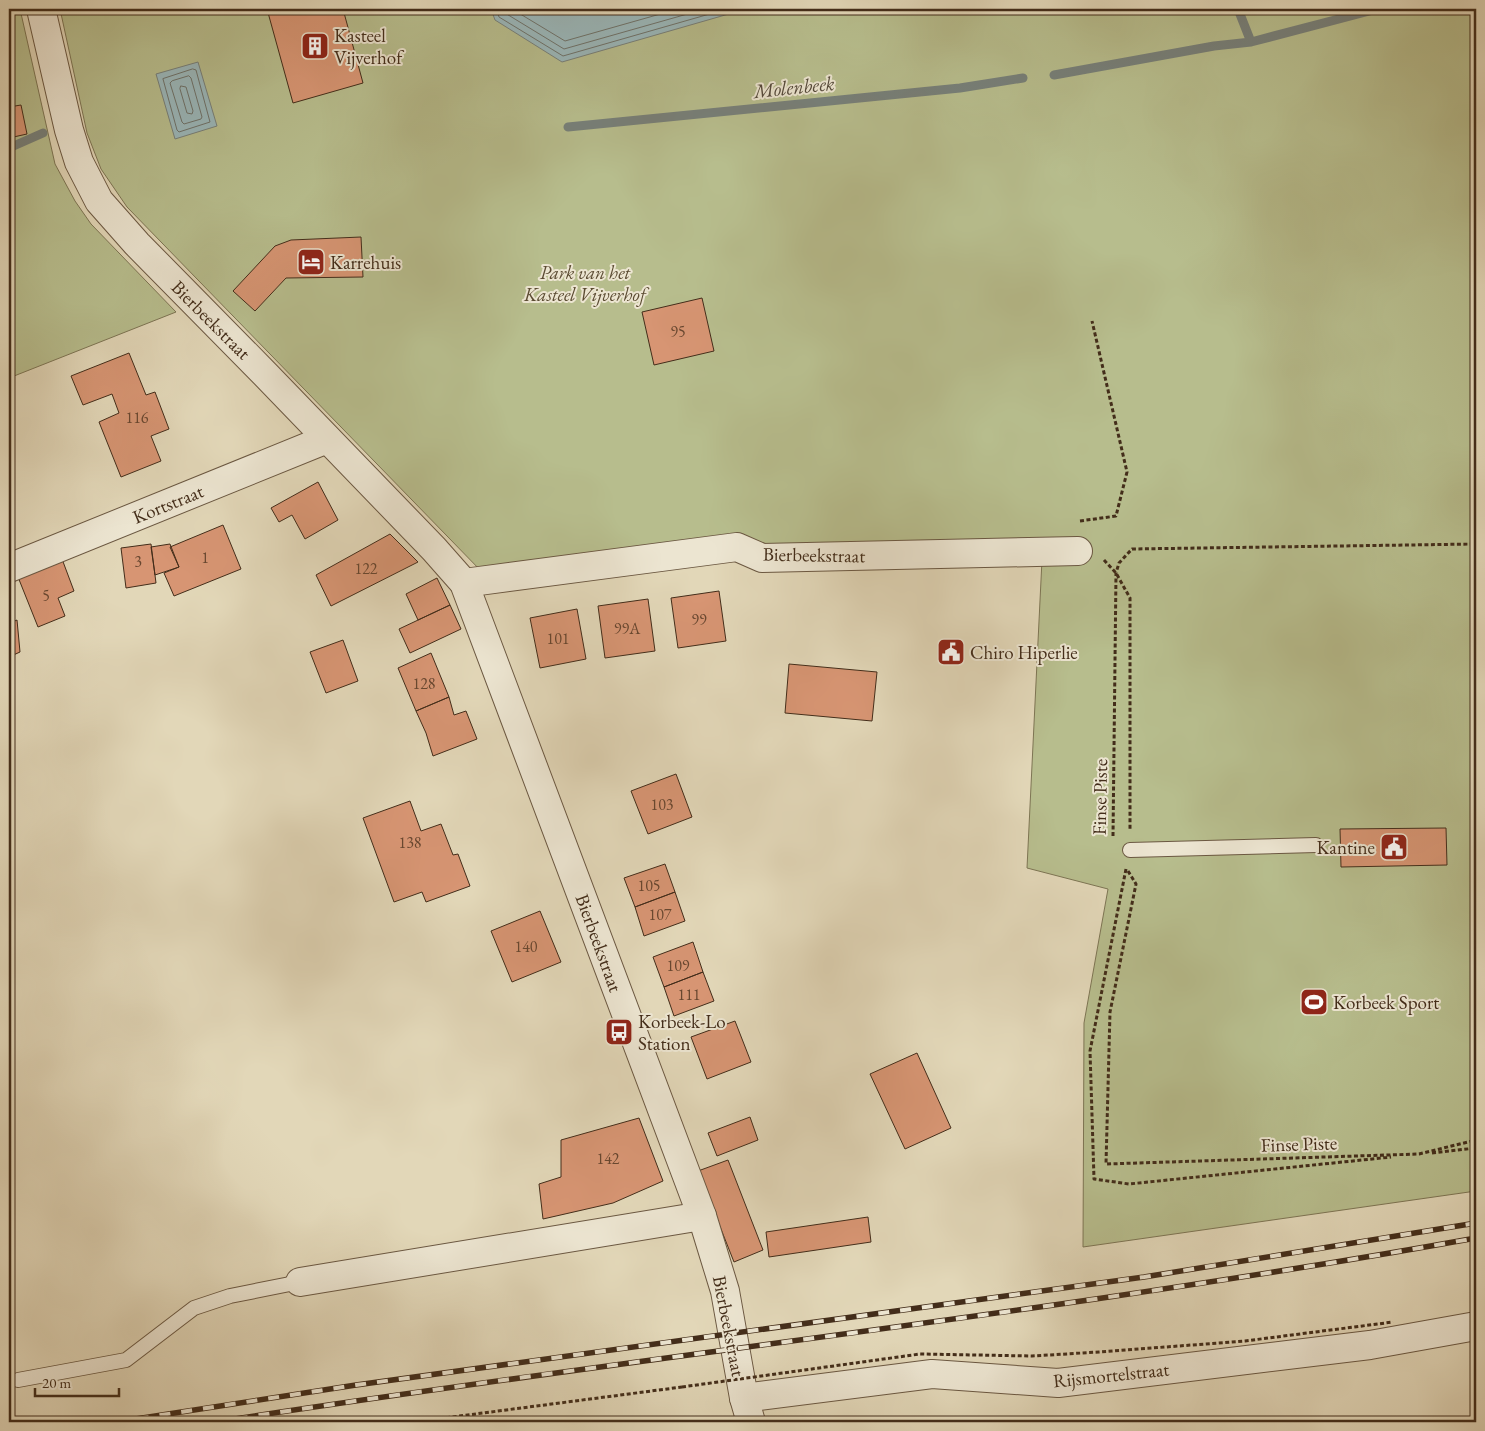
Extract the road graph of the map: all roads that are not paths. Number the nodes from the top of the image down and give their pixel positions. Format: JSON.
{"nodes":[{"id":1,"x":41,"y":9,"type":"edge"},
{"id":2,"x":327,"y":439,"type":"junction"},
{"id":3,"x":1078,"y":551,"type":"road end"},
{"id":4,"x":9,"y":568,"type":"edge"},
{"id":5,"x":464,"y":583,"type":"junction"},
{"id":6,"x":1316,"y":845,"type":"dead end"},
{"id":7,"x":1130,"y":850,"type":"road end"},
{"id":8,"x":702,"y":1216,"type":"junction"},
{"id":9,"x":300,"y":1282,"type":"joint"},
{"id":10,"x":1476,"y":1326,"type":"edge"},
{"id":11,"x":18,"y":1380,"type":"dead end"},
{"id":12,"x":747,"y":1410,"type":"edge"}],
"edges":[{"from":1,"to":2,"type":"street","name":"Bierbeekstraat"},
{"from":2,"to":4,"type":"street","name":"Kortstraat"},
{"from":2,"to":5,"type":"street","name":"Bierbeekstraat"},
{"from":3,"to":5,"type":"street","name":"Bierbeekstraat"},
{"from":5,"to":8,"type":"street","name":"Bierbeekstraat"},
{"from":6,"to":7,"type":"lane"},
{"from":8,"to":9,"type":"street"},
{"from":8,"to":12,"type":"street","name":"Bierbeekstraat"},
{"from":9,"to":11,"type":"lane"},
{"from":10,"to":12,"type":"street","name":"Rijsmortelstraat"}]}
